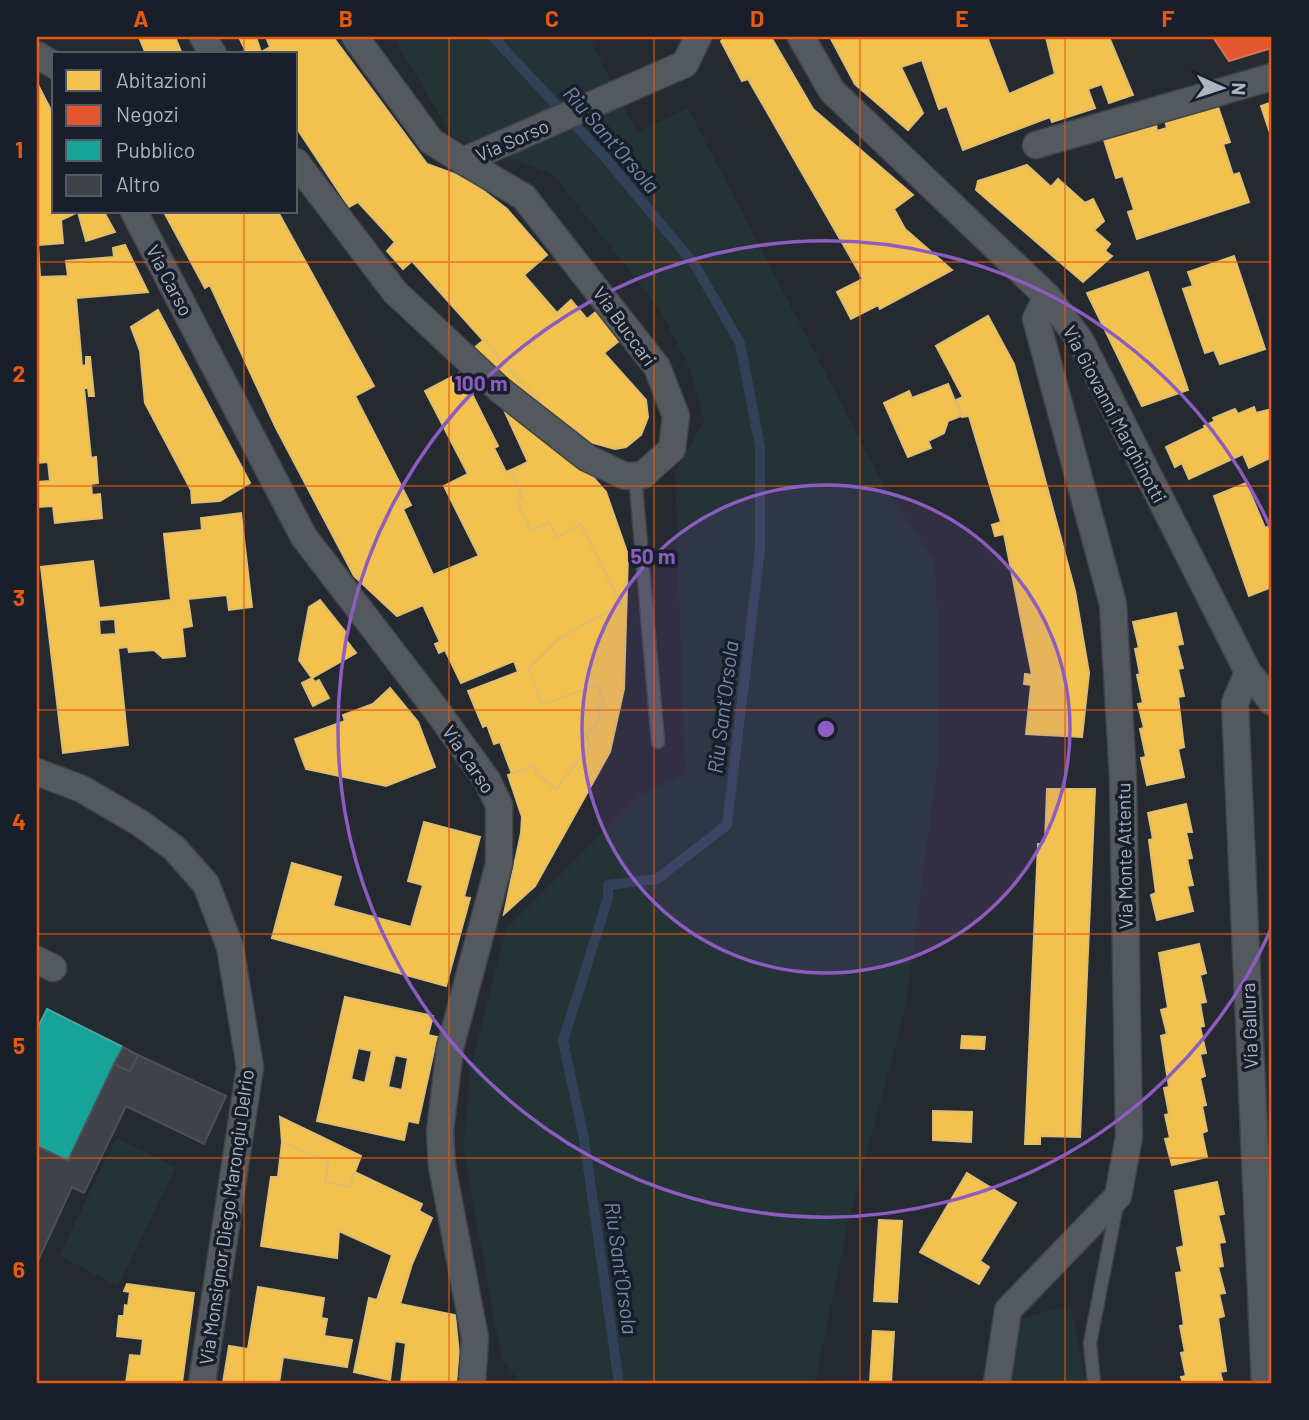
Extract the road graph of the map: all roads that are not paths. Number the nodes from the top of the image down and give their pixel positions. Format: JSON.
{"nodes":[{"id":1,"x":355,"y":37,"type":"edge"},
{"id":2,"x":698,"y":37,"type":"edge"},
{"id":3,"x":801,"y":37,"type":"edge"},
{"id":4,"x":1272,"y":77,"type":"edge"},
{"id":5,"x":1036,"y":145,"type":"dead end"},
{"id":6,"x":463,"y":161,"type":"junction"},
{"id":7,"x":298,"y":165,"type":"edge"},
{"id":8,"x":135,"y":214,"type":"edge"},
{"id":9,"x":1047,"y":296,"type":"junction"},
{"id":10,"x":635,"y":475,"type":"junction"},
{"id":11,"x":1248,"y":672,"type":"junction"},
{"id":12,"x":1272,"y":702,"type":"edge"},
{"id":13,"x":658,"y":742,"type":"dead end"},
{"id":14,"x":37,"y":772,"type":"edge"},
{"id":15,"x":1118,"y":1196,"type":"junction"},
{"id":16,"x":202,"y":1383,"type":"edge"},
{"id":17,"x":472,"y":1383,"type":"edge"},
{"id":18,"x":997,"y":1383,"type":"edge"},
{"id":19,"x":1094,"y":1383,"type":"edge"},
{"id":20,"x":1265,"y":1383,"type":"edge"}],
"edges":[{"from":1,"to":6,"type":"street","name":"Via Sorso"},
{"from":2,"to":6,"type":"street","name":"Via Sorso"},
{"from":3,"to":9,"type":"street","name":"Via Giovanni Marghinotti"},
{"from":4,"to":5,"type":"street"},
{"from":6,"to":10,"type":"street","name":"Via Buccari"},
{"from":7,"to":10,"type":"street"},
{"from":8,"to":17,"type":"street","name":"Via Carso"},
{"from":9,"to":11,"type":"street","name":"Via Giovanni Marghinotti"},
{"from":9,"to":15,"type":"street","name":"Via Monte Attentu"},
{"from":10,"to":13,"type":"lane"},
{"from":11,"to":12,"type":"street","name":"Via Giovanni Marghinotti"},
{"from":11,"to":20,"type":"street","name":"Via Gallura"},
{"from":14,"to":16,"type":"street","name":"Via Monsignor Diego Marongiu Delrio"},
{"from":15,"to":18,"type":"street"},
{"from":15,"to":19,"type":"lane"}]}
